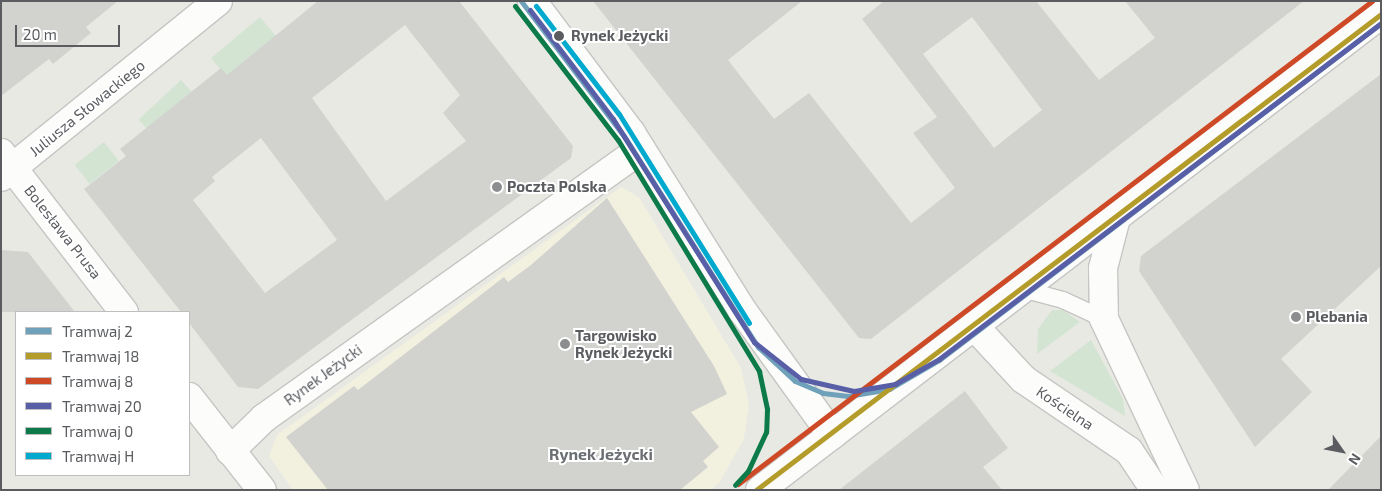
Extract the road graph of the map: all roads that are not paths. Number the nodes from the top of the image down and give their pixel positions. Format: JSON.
{"nodes":[{"id":1,"x":218,"y":1,"type":"edge"},
{"id":2,"x":532,"y":1,"type":"edge"},
{"id":3,"x":1381,"y":14,"type":"edge"},
{"id":4,"x":641,"y":149,"type":"junction"},
{"id":5,"x":5,"y":166,"type":"edge"},
{"id":6,"x":1117,"y":214,"type":"junction"},
{"id":7,"x":1022,"y":289,"type":"junction"},
{"id":8,"x":123,"y":311,"type":"edge"},
{"id":9,"x":1104,"y":319,"type":"junction"},
{"id":10,"x":974,"y":326,"type":"junction"},
{"id":11,"x":190,"y":398,"type":"edge"},
{"id":12,"x":832,"y":435,"type":"junction"},
{"id":13,"x":230,"y":450,"type":"junction"},
{"id":14,"x":766,"y":487,"type":"edge"},
{"id":15,"x":262,"y":490,"type":"edge"},
{"id":16,"x":1155,"y":490,"type":"edge"},
{"id":17,"x":1185,"y":490,"type":"edge"}],
"edges":[{"from":1,"to":5,"type":"street","name":"Juliusza Słowackiego"},
{"from":2,"to":4,"type":"street"},
{"from":3,"to":6,"type":"street"},
{"from":4,"to":12,"type":"street"},
{"from":4,"to":13,"type":"street","name":"Rynek Jeżycki"},
{"from":5,"to":8,"type":"street","name":"Bolesława Prusa"},
{"from":6,"to":7,"type":"street"},
{"from":6,"to":9,"type":"street"},
{"from":7,"to":9,"type":"lane"},
{"from":7,"to":10,"type":"street"},
{"from":9,"to":17,"type":"street"},
{"from":10,"to":12,"type":"street"},
{"from":10,"to":16,"type":"street","name":"Kościelna"},
{"from":11,"to":13,"type":"street"},
{"from":12,"to":14,"type":"street"},
{"from":13,"to":15,"type":"street"}]}
